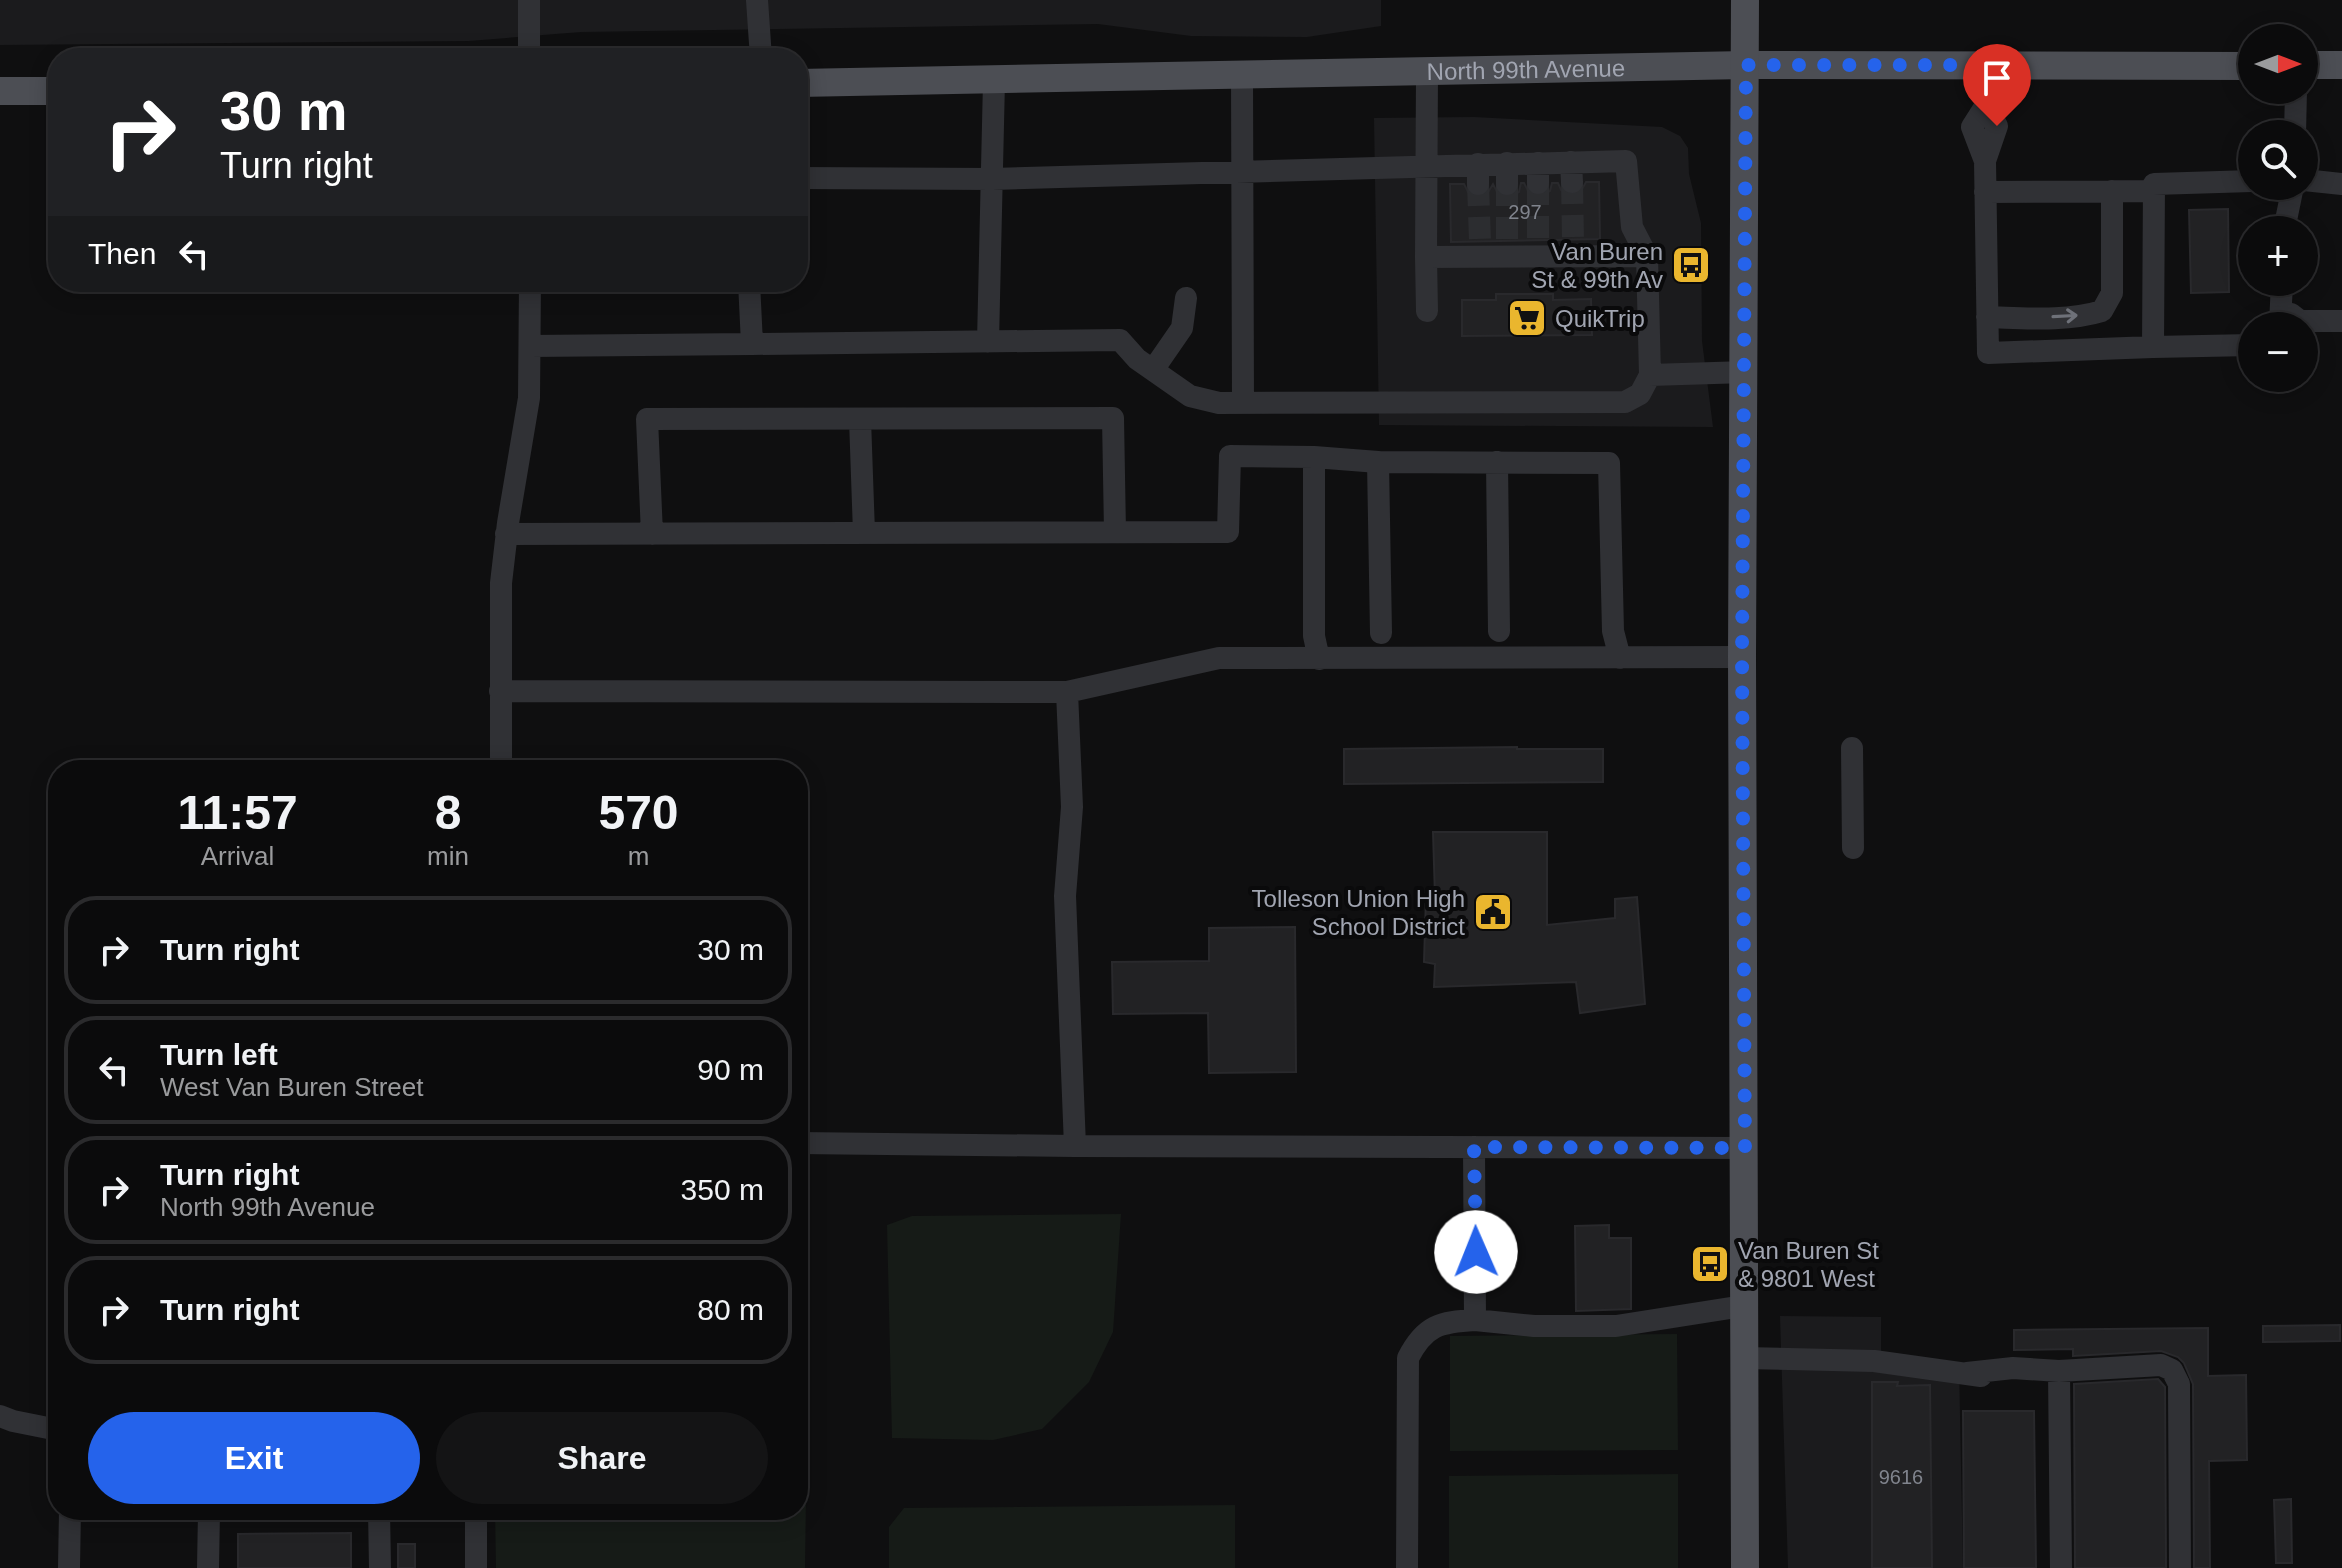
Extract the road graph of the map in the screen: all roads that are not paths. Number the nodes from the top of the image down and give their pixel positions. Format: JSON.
{"nodes":[{"id":1,"x":529,"y":0,"type":"edge"},
{"id":2,"x":757,"y":0,"type":"edge"},
{"id":3,"x":1745,"y":0,"type":"edge"},
{"id":4,"x":529,"y":48,"type":"edge"},
{"id":5,"x":760,"y":48,"type":"edge"},
{"id":6,"x":1746,"y":65,"type":"junction"},
{"id":7,"x":1986,"y":65,"type":"junction"},
{"id":8,"x":2318,"y":65,"type":"edge"},
{"id":9,"x":2342,"y":65,"type":"edge"},
{"id":10,"x":2238,"y":66,"type":"edge"},
{"id":11,"x":1427,"y":73,"type":"junction"},
{"id":12,"x":1242,"y":77,"type":"junction"},
{"id":13,"x":994,"y":81,"type":"junction"},
{"id":14,"x":808,"y":83,"type":"edge"},
{"id":15,"x":0,"y":91,"type":"edge"},
{"id":16,"x":48,"y":91,"type":"edge"},
{"id":17,"x":1425,"y":165,"type":"junction"},
{"id":18,"x":1242,"y":171,"type":"junction"},
{"id":19,"x":808,"y":178,"type":"edge"},
{"id":20,"x":992,"y":179,"type":"junction"},
{"id":21,"x":2238,"y":181,"type":"edge"},
{"id":22,"x":2318,"y":181,"type":"edge"},
{"id":23,"x":2342,"y":184,"type":"edge"},
{"id":24,"x":2112,"y":191,"type":"junction"},
{"id":25,"x":2154,"y":191,"type":"junction"},
{"id":26,"x":1985,"y":192,"type":"junction"},
{"id":27,"x":1647,"y":256,"type":"junction"},
{"id":28,"x":1426,"y":257,"type":"junction"},
{"id":29,"x":530,"y":292,"type":"edge"},
{"id":30,"x":749,"y":292,"type":"edge"},
{"id":31,"x":1186,"y":298,"type":"dead end"},
{"id":32,"x":2342,"y":306,"type":"edge"},
{"id":33,"x":1427,"y":311,"type":"dead end"},
{"id":34,"x":2291,"y":312,"type":"edge"},
{"id":35,"x":1987,"y":317,"type":"junction"},
{"id":36,"x":2318,"y":321,"type":"edge"},
{"id":37,"x":2342,"y":321,"type":"edge"},
{"id":38,"x":988,"y":342,"type":"junction"},
{"id":39,"x":752,"y":344,"type":"junction"},
{"id":40,"x":2238,"y":345,"type":"edge"},
{"id":41,"x":530,"y":346,"type":"junction"},
{"id":42,"x":2153,"y":347,"type":"junction"},
{"id":43,"x":1153,"y":370,"type":"junction"},
{"id":44,"x":1746,"y":372,"type":"junction"},
{"id":45,"x":1650,"y":375,"type":"junction"},
{"id":46,"x":1243,"y":403,"type":"junction"},
{"id":47,"x":860,"y":419,"type":"junction"},
{"id":48,"x":1314,"y":457,"type":"junction"},
{"id":49,"x":1378,"y":462,"type":"junction"},
{"id":50,"x":1497,"y":462,"type":"junction"},
{"id":51,"x":1115,"y":532,"type":"junction"},
{"id":52,"x":864,"y":533,"type":"junction"},
{"id":53,"x":506,"y":534,"type":"junction"},
{"id":54,"x":652,"y":534,"type":"junction"},
{"id":55,"x":1499,"y":631,"type":"dead end"},
{"id":56,"x":1381,"y":633,"type":"dead end"},
{"id":57,"x":1742,"y":657,"type":"junction"},
{"id":58,"x":1620,"y":658,"type":"junction"},
{"id":59,"x":1319,"y":659,"type":"junction"},
{"id":60,"x":500,"y":691,"type":"junction"},
{"id":61,"x":1067,"y":692,"type":"junction"},
{"id":62,"x":1852,"y":748,"type":"dead end"},
{"id":63,"x":501,"y":760,"type":"edge"},
{"id":64,"x":1853,"y":848,"type":"dead end"},
{"id":65,"x":808,"y":1143,"type":"edge"},
{"id":66,"x":1075,"y":1146,"type":"junction"},
{"id":67,"x":1474,"y":1147,"type":"junction"},
{"id":68,"x":1745,"y":1148,"type":"junction"},
{"id":69,"x":1743,"y":1306,"type":"junction"},
{"id":70,"x":1475,"y":1320,"type":"junction"},
{"id":71,"x":1743,"y":1358,"type":"junction"},
{"id":72,"x":2059,"y":1371,"type":"junction"},
{"id":73,"x":0,"y":1416,"type":"edge"},
{"id":74,"x":48,"y":1428,"type":"edge"},
{"id":75,"x":70,"y":1520,"type":"edge"},
{"id":76,"x":209,"y":1520,"type":"edge"},
{"id":77,"x":379,"y":1520,"type":"edge"},
{"id":78,"x":476,"y":1520,"type":"edge"},
{"id":79,"x":69,"y":1568,"type":"edge"},
{"id":80,"x":208,"y":1568,"type":"edge"},
{"id":81,"x":380,"y":1568,"type":"edge"},
{"id":82,"x":476,"y":1568,"type":"edge"},
{"id":83,"x":1407,"y":1568,"type":"edge"},
{"id":84,"x":1745,"y":1568,"type":"edge"},
{"id":85,"x":2061,"y":1568,"type":"edge"},
{"id":86,"x":2180,"y":1568,"type":"edge"}],
"edges":[{"from":1,"to":4,"type":"lane"},
{"from":2,"to":5,"type":"lane"},
{"from":3,"to":6,"type":"main road"},
{"from":6,"to":7,"type":"main road","name":"North 99th Avenue"},
{"from":6,"to":11,"type":"main road","name":"North 99th Avenue"},
{"from":6,"to":44,"type":"main road"},
{"from":7,"to":10,"type":"main road","name":"North 99th Avenue"},
{"from":7,"to":26,"type":"lane"},
{"from":8,"to":9,"type":"main road"},
{"from":11,"to":12,"type":"main road","name":"North 99th Avenue"},
{"from":11,"to":17,"type":"lane"},
{"from":12,"to":13,"type":"main road","name":"North 99th Avenue"},
{"from":12,"to":18,"type":"lane"},
{"from":13,"to":14,"type":"main road","name":"North 99th Avenue"},
{"from":13,"to":20,"type":"lane"},
{"from":15,"to":16,"type":"main road"},
{"from":17,"to":18,"type":"lane"},
{"from":17,"to":27,"type":"lane"},
{"from":17,"to":28,"type":"lane"},
{"from":18,"to":20,"type":"lane"},
{"from":18,"to":46,"type":"lane"},
{"from":19,"to":20,"type":"lane"},
{"from":20,"to":38,"type":"lane"},
{"from":21,"to":25,"type":"lane"},
{"from":22,"to":23,"type":"lane"},
{"from":24,"to":25,"type":"lane"},
{"from":24,"to":26,"type":"lane"},
{"from":35,"to":24,"type":"lane","one_way":true},
{"from":25,"to":42,"type":"lane"},
{"from":26,"to":35,"type":"lane"},
{"from":27,"to":28,"type":"lane"},
{"from":27,"to":45,"type":"lane"},
{"from":28,"to":33,"type":"lane"},
{"from":29,"to":41,"type":"lane"},
{"from":30,"to":39,"type":"lane"},
{"from":31,"to":43,"type":"lane"},
{"from":32,"to":34,"type":"lane"},
{"from":35,"to":42,"type":"lane"},
{"from":36,"to":37,"type":"lane"},
{"from":38,"to":39,"type":"lane"},
{"from":38,"to":43,"type":"lane"},
{"from":39,"to":41,"type":"lane"},
{"from":40,"to":42,"type":"lane"},
{"from":41,"to":53,"type":"lane"},
{"from":43,"to":46,"type":"lane"},
{"from":44,"to":45,"type":"lane"},
{"from":44,"to":57,"type":"main road"},
{"from":45,"to":46,"type":"lane"},
{"from":47,"to":51,"type":"lane"},
{"from":47,"to":52,"type":"lane"},
{"from":47,"to":54,"type":"lane"},
{"from":48,"to":49,"type":"lane"},
{"from":48,"to":51,"type":"lane"},
{"from":48,"to":59,"type":"lane"},
{"from":49,"to":50,"type":"lane"},
{"from":49,"to":56,"type":"lane"},
{"from":50,"to":55,"type":"lane"},
{"from":50,"to":58,"type":"lane"},
{"from":51,"to":52,"type":"lane"},
{"from":52,"to":54,"type":"lane"},
{"from":53,"to":54,"type":"lane"},
{"from":53,"to":60,"type":"lane"},
{"from":57,"to":58,"type":"lane"},
{"from":57,"to":68,"type":"main road"},
{"from":58,"to":59,"type":"lane"},
{"from":59,"to":61,"type":"lane"},
{"from":60,"to":61,"type":"lane"},
{"from":60,"to":63,"type":"lane"},
{"from":61,"to":66,"type":"lane"},
{"from":62,"to":64,"type":"lane"},
{"from":65,"to":66,"type":"lane"},
{"from":66,"to":67,"type":"lane"},
{"from":67,"to":68,"type":"lane"},
{"from":67,"to":70,"type":"lane"},
{"from":68,"to":69,"type":"main road"},
{"from":69,"to":70,"type":"lane"},
{"from":69,"to":71,"type":"main road"},
{"from":70,"to":83,"type":"lane"},
{"from":71,"to":72,"type":"lane"},
{"from":71,"to":84,"type":"main road"},
{"from":72,"to":85,"type":"lane"},
{"from":72,"to":86,"type":"lane"},
{"from":73,"to":74,"type":"lane"},
{"from":75,"to":79,"type":"lane"},
{"from":76,"to":80,"type":"lane"},
{"from":77,"to":81,"type":"lane"},
{"from":78,"to":82,"type":"lane"}]}
